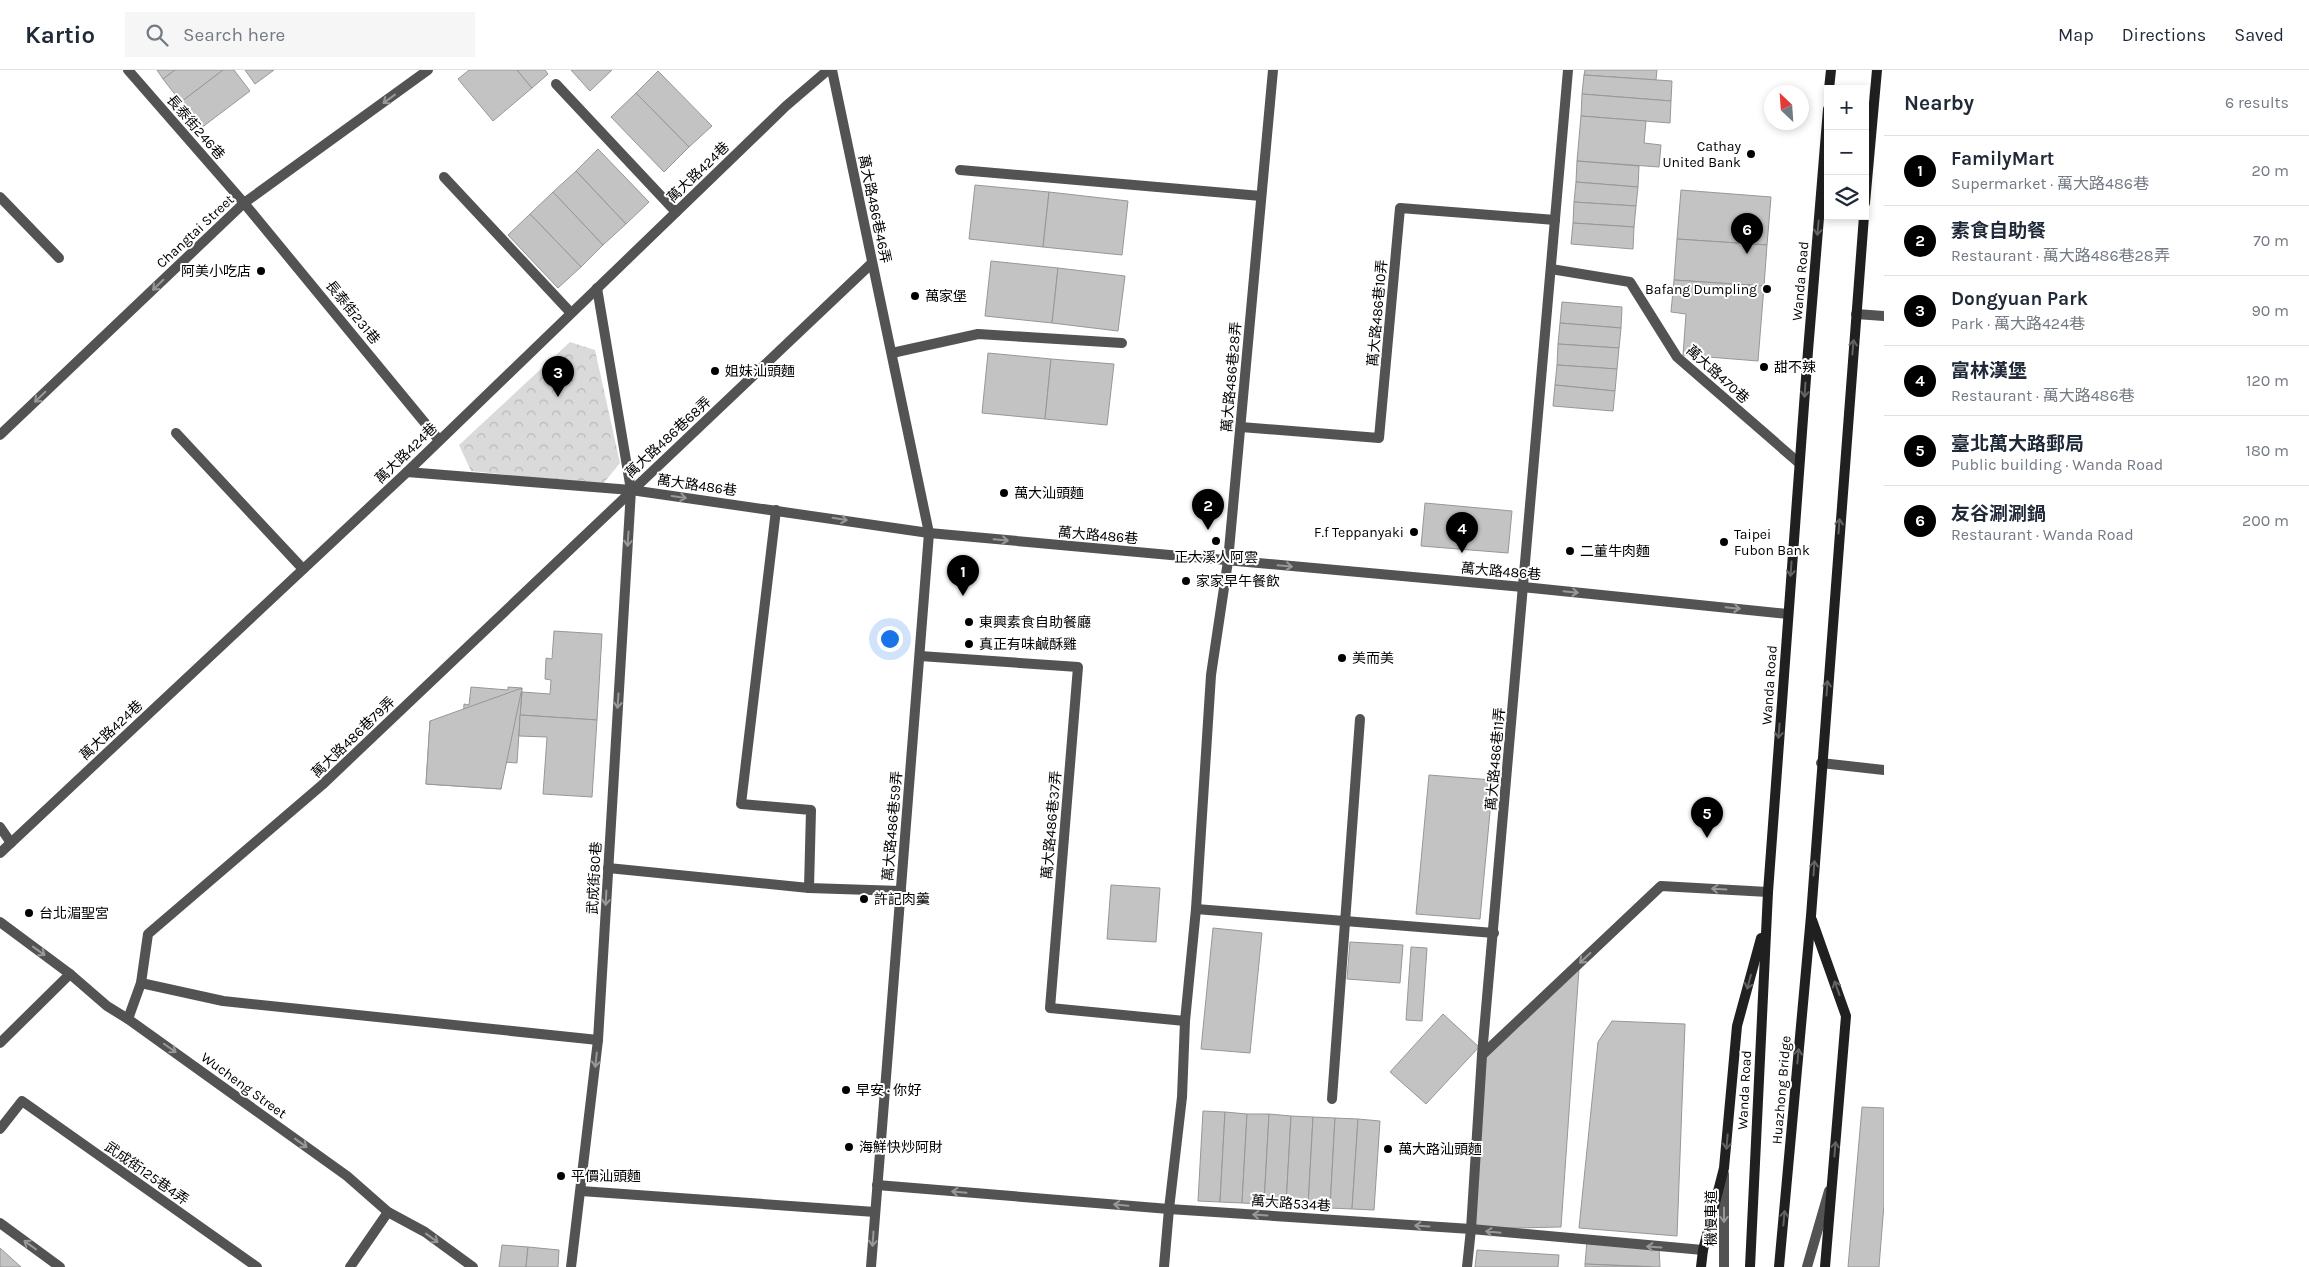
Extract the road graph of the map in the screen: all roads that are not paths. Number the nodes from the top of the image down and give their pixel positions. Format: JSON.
{"nodes":[{"id":1,"x":128,"y":70,"type":"edge"},
{"id":2,"x":428,"y":70,"type":"edge"},
{"id":3,"x":828,"y":70,"type":"edge"},
{"id":4,"x":832,"y":70,"type":"edge"},
{"id":5,"x":1273,"y":70,"type":"edge"},
{"id":6,"x":1568,"y":70,"type":"edge"},
{"id":7,"x":1831,"y":70,"type":"edge"},
{"id":8,"x":1877,"y":70,"type":"edge"},
{"id":9,"x":556,"y":84,"type":"dead end"},
{"id":10,"x":1829,"y":85,"type":"edge"},
{"id":11,"x":1826,"y":130,"type":"edge"},
{"id":12,"x":960,"y":170,"type":"dead end"},
{"id":13,"x":1867,"y":175,"type":"edge"},
{"id":14,"x":444,"y":177,"type":"dead end"},
{"id":15,"x":1261,"y":196,"type":"junction"},
{"id":16,"x":1,"y":199,"type":"edge"},
{"id":17,"x":244,"y":203,"type":"junction"},
{"id":18,"x":676,"y":212,"type":"junction"},
{"id":19,"x":1555,"y":220,"type":"junction"},
{"id":20,"x":1864,"y":220,"type":"edge"},
{"id":21,"x":59,"y":258,"type":"dead end"},
{"id":22,"x":872,"y":263,"type":"junction"},
{"id":23,"x":1551,"y":269,"type":"junction"},
{"id":24,"x":597,"y":288,"type":"junction"},
{"id":25,"x":571,"y":313,"type":"junction"},
{"id":26,"x":1856,"y":314,"type":"junction"},
{"id":27,"x":1884,"y":316,"type":"edge"},
{"id":28,"x":1122,"y":343,"type":"dead end"},
{"id":29,"x":892,"y":353,"type":"junction"},
{"id":30,"x":1240,"y":427,"type":"junction"},
{"id":31,"x":176,"y":433,"type":"dead end"},
{"id":32,"x":0,"y":435,"type":"edge"},
{"id":33,"x":439,"y":440,"type":"junction"},
{"id":34,"x":1799,"y":463,"type":"junction"},
{"id":35,"x":407,"y":472,"type":"junction"},
{"id":36,"x":631,"y":490,"type":"junction"},
{"id":37,"x":776,"y":510,"type":"junction"},
{"id":38,"x":929,"y":533,"type":"junction"},
{"id":39,"x":1228,"y":561,"type":"junction"},
{"id":40,"x":303,"y":569,"type":"junction"},
{"id":41,"x":1523,"y":587,"type":"junction"},
{"id":42,"x":1788,"y":614,"type":"junction"},
{"id":43,"x":920,"y":656,"type":"junction"},
{"id":44,"x":1360,"y":719,"type":"dead end"},
{"id":45,"x":1821,"y":763,"type":"junction"},
{"id":46,"x":1884,"y":770,"type":"edge"},
{"id":47,"x":0,"y":827,"type":"edge"},
{"id":48,"x":12,"y":843,"type":"junction"},
{"id":49,"x":0,"y":853,"type":"edge"},
{"id":50,"x":608,"y":868,"type":"junction"},
{"id":51,"x":809,"y":888,"type":"junction"},
{"id":52,"x":901,"y":891,"type":"junction"},
{"id":53,"x":1768,"y":892,"type":"junction"},
{"id":54,"x":1196,"y":909,"type":"junction"},
{"id":55,"x":1811,"y":916,"type":"junction"},
{"id":56,"x":1766,"y":918,"type":"junction"},
{"id":57,"x":1345,"y":921,"type":"junction"},
{"id":58,"x":0,"y":922,"type":"edge"},
{"id":59,"x":1494,"y":933,"type":"junction"},
{"id":60,"x":70,"y":974,"type":"junction"},
{"id":61,"x":141,"y":983,"type":"junction"},
{"id":62,"x":128,"y":1019,"type":"junction"},
{"id":63,"x":1185,"y":1021,"type":"junction"},
{"id":64,"x":598,"y":1040,"type":"junction"},
{"id":65,"x":0,"y":1043,"type":"edge"},
{"id":66,"x":1482,"y":1055,"type":"junction"},
{"id":67,"x":1332,"y":1099,"type":"dead end"},
{"id":68,"x":0,"y":1129,"type":"edge"},
{"id":69,"x":1724,"y":1168,"type":"junction"},
{"id":70,"x":1833,"y":1176,"type":"junction"},
{"id":71,"x":877,"y":1185,"type":"junction"},
{"id":72,"x":581,"y":1191,"type":"junction"},
{"id":73,"x":1169,"y":1209,"type":"junction"},
{"id":74,"x":388,"y":1212,"type":"junction"},
{"id":75,"x":874,"y":1212,"type":"junction"},
{"id":76,"x":0,"y":1223,"type":"edge"},
{"id":77,"x":1471,"y":1230,"type":"junction"},
{"id":78,"x":1703,"y":1250,"type":"junction"},
{"id":79,"x":1724,"y":1265,"type":"edge"},
{"id":80,"x":1750,"y":1266,"type":"edge"},
{"id":81,"x":60,"y":1267,"type":"edge"},
{"id":82,"x":257,"y":1267,"type":"edge"},
{"id":83,"x":350,"y":1267,"type":"edge"},
{"id":84,"x":473,"y":1267,"type":"edge"},
{"id":85,"x":571,"y":1267,"type":"edge"},
{"id":86,"x":871,"y":1267,"type":"edge"},
{"id":87,"x":1164,"y":1267,"type":"edge"},
{"id":88,"x":1467,"y":1267,"type":"edge"},
{"id":89,"x":1702,"y":1267,"type":"edge"},
{"id":90,"x":1779,"y":1267,"type":"edge"},
{"id":91,"x":1807,"y":1267,"type":"edge"},
{"id":92,"x":1825,"y":1267,"type":"edge"}],
"edges":[{"from":1,"to":17,"type":"street","name":"長泰街246巷"},
{"from":2,"to":17,"type":"street","name":"Changtai Street","one_way":true},
{"from":3,"to":18,"type":"street","name":"萬大路424巷"},
{"from":4,"to":22,"type":"street","name":"萬大路486巷46弄"},
{"from":5,"to":15,"type":"street","name":"萬大路486巷28弄"},
{"from":6,"to":19,"type":"street"},
{"from":7,"to":10,"type":"main road"},
{"from":8,"to":13,"type":"main road"},
{"from":9,"to":18,"type":"street"},
{"from":11,"to":34,"type":"main road","name":"Wanda Road","one_way":true},
{"from":12,"to":15,"type":"street"},
{"from":14,"to":25,"type":"street"},
{"from":15,"to":30,"type":"street","name":"萬大路486巷28弄"},
{"from":16,"to":21,"type":"street"},
{"from":17,"to":32,"type":"street","name":"Changtai Street","one_way":true},
{"from":17,"to":33,"type":"street","name":"長泰街231巷"},
{"from":18,"to":24,"type":"street","name":"萬大路424巷"},
{"from":19,"to":23,"type":"street"},
{"from":19,"to":30,"type":"street","name":"萬大路486巷10弄"},
{"from":20,"to":26,"type":"main road"},
{"from":22,"to":29,"type":"street","name":"萬大路486巷46弄"},
{"from":22,"to":36,"type":"street","name":"萬大路486巷68弄"},
{"from":23,"to":34,"type":"street","name":"萬大路470巷"},
{"from":23,"to":41,"type":"street"},
{"from":24,"to":25,"type":"street","name":"萬大路424巷"},
{"from":24,"to":36,"type":"street","name":"萬大路486巷68弄"},
{"from":25,"to":33,"type":"street","name":"萬大路424巷"},
{"from":26,"to":27,"type":"street"},
{"from":45,"to":26,"type":"main road","one_way":true},
{"from":28,"to":29,"type":"street"},
{"from":29,"to":38,"type":"street","name":"萬大路486巷46弄"},
{"from":30,"to":39,"type":"street","name":"萬大路486巷28弄"},
{"from":31,"to":40,"type":"street"},
{"from":33,"to":35,"type":"street","name":"萬大路424巷"},
{"from":34,"to":42,"type":"main road","name":"Wanda Road","one_way":true},
{"from":35,"to":36,"type":"street","name":"萬大路486巷"},
{"from":35,"to":40,"type":"street","name":"萬大路424巷"},
{"from":36,"to":37,"type":"street","name":"萬大路486巷","one_way":true},
{"from":36,"to":50,"type":"street","name":"武成街80巷","one_way":true},
{"from":36,"to":61,"type":"street","name":"萬大路486巷79弄"},
{"from":37,"to":38,"type":"street","name":"萬大路486巷","one_way":true},
{"from":37,"to":51,"type":"street"},
{"from":38,"to":39,"type":"street","name":"萬大路486巷","one_way":true},
{"from":38,"to":43,"type":"street","name":"萬大路486巷59弄"},
{"from":39,"to":41,"type":"street","name":"萬大路486巷","one_way":true},
{"from":39,"to":54,"type":"street"},
{"from":40,"to":48,"type":"street","name":"萬大路424巷"},
{"from":41,"to":42,"type":"street","name":"萬大路486巷","one_way":true},
{"from":41,"to":59,"type":"street","name":"萬大路486巷11弄"},
{"from":42,"to":53,"type":"main road","name":"Wanda Road","one_way":true},
{"from":43,"to":52,"type":"street","name":"萬大路486巷59弄"},
{"from":43,"to":63,"type":"street","name":"萬大路486巷37弄"},
{"from":44,"to":57,"type":"street"},
{"from":45,"to":46,"type":"street"},
{"from":55,"to":45,"type":"main road","one_way":true},
{"from":47,"to":48,"type":"street"},
{"from":48,"to":49,"type":"street","name":"萬大路424巷"},
{"from":50,"to":51,"type":"street"},
{"from":50,"to":64,"type":"street","name":"武成街80巷","one_way":true},
{"from":51,"to":52,"type":"street"},
{"from":52,"to":71,"type":"street","name":"萬大路486巷59弄"},
{"from":53,"to":56,"type":"main road","name":"Wanda Road"},
{"from":53,"to":66,"type":"street","one_way":true},
{"from":54,"to":57,"type":"street"},
{"from":54,"to":63,"type":"street"},
{"from":70,"to":55,"type":"main road","one_way":true},
{"from":90,"to":55,"type":"main road","name":"Huazhong Bridge","one_way":true},
{"from":56,"to":69,"type":"main road","one_way":true},
{"from":56,"to":80,"type":"main road","name":"Wanda Road"},
{"from":57,"to":59,"type":"street"},
{"from":57,"to":67,"type":"street"},
{"from":58,"to":60,"type":"street","name":"Wucheng Street","one_way":true},
{"from":59,"to":66,"type":"street","name":"萬大路486巷11弄"},
{"from":60,"to":62,"type":"street","name":"Wucheng Street"},
{"from":60,"to":65,"type":"street"},
{"from":61,"to":62,"type":"street","name":"萬大路486巷79弄"},
{"from":61,"to":64,"type":"street"},
{"from":62,"to":74,"type":"street","name":"Wucheng Street","one_way":true},
{"from":63,"to":73,"type":"street"},
{"from":64,"to":72,"type":"street","name":"武成街80巷","one_way":true},
{"from":66,"to":77,"type":"street","name":"萬大路486巷11弄"},
{"from":68,"to":82,"type":"street","name":"武成街125巷4弄"},
{"from":69,"to":78,"type":"main road"},
{"from":69,"to":79,"type":"street","name":"機慢車道","one_way":true},
{"from":70,"to":91,"type":"street"},
{"from":70,"to":92,"type":"main road"},
{"from":73,"to":71,"type":"street","name":"萬大路534巷","one_way":true},
{"from":71,"to":75,"type":"street","name":"萬大路486巷59弄"},
{"from":72,"to":75,"type":"street"},
{"from":72,"to":85,"type":"street","name":"武成街80巷"},
{"from":77,"to":73,"type":"street","name":"萬大路534巷","one_way":true},
{"from":73,"to":87,"type":"street"},
{"from":74,"to":83,"type":"street"},
{"from":74,"to":84,"type":"street","name":"Wucheng Street","one_way":true},
{"from":75,"to":86,"type":"street","name":"萬大路486巷59弄","one_way":true},
{"from":81,"to":76,"type":"street","one_way":true},
{"from":78,"to":77,"type":"street","name":"萬大路534巷","one_way":true},
{"from":77,"to":88,"type":"street","name":"萬大路486巷11弄"},
{"from":78,"to":89,"type":"main road"}]}
